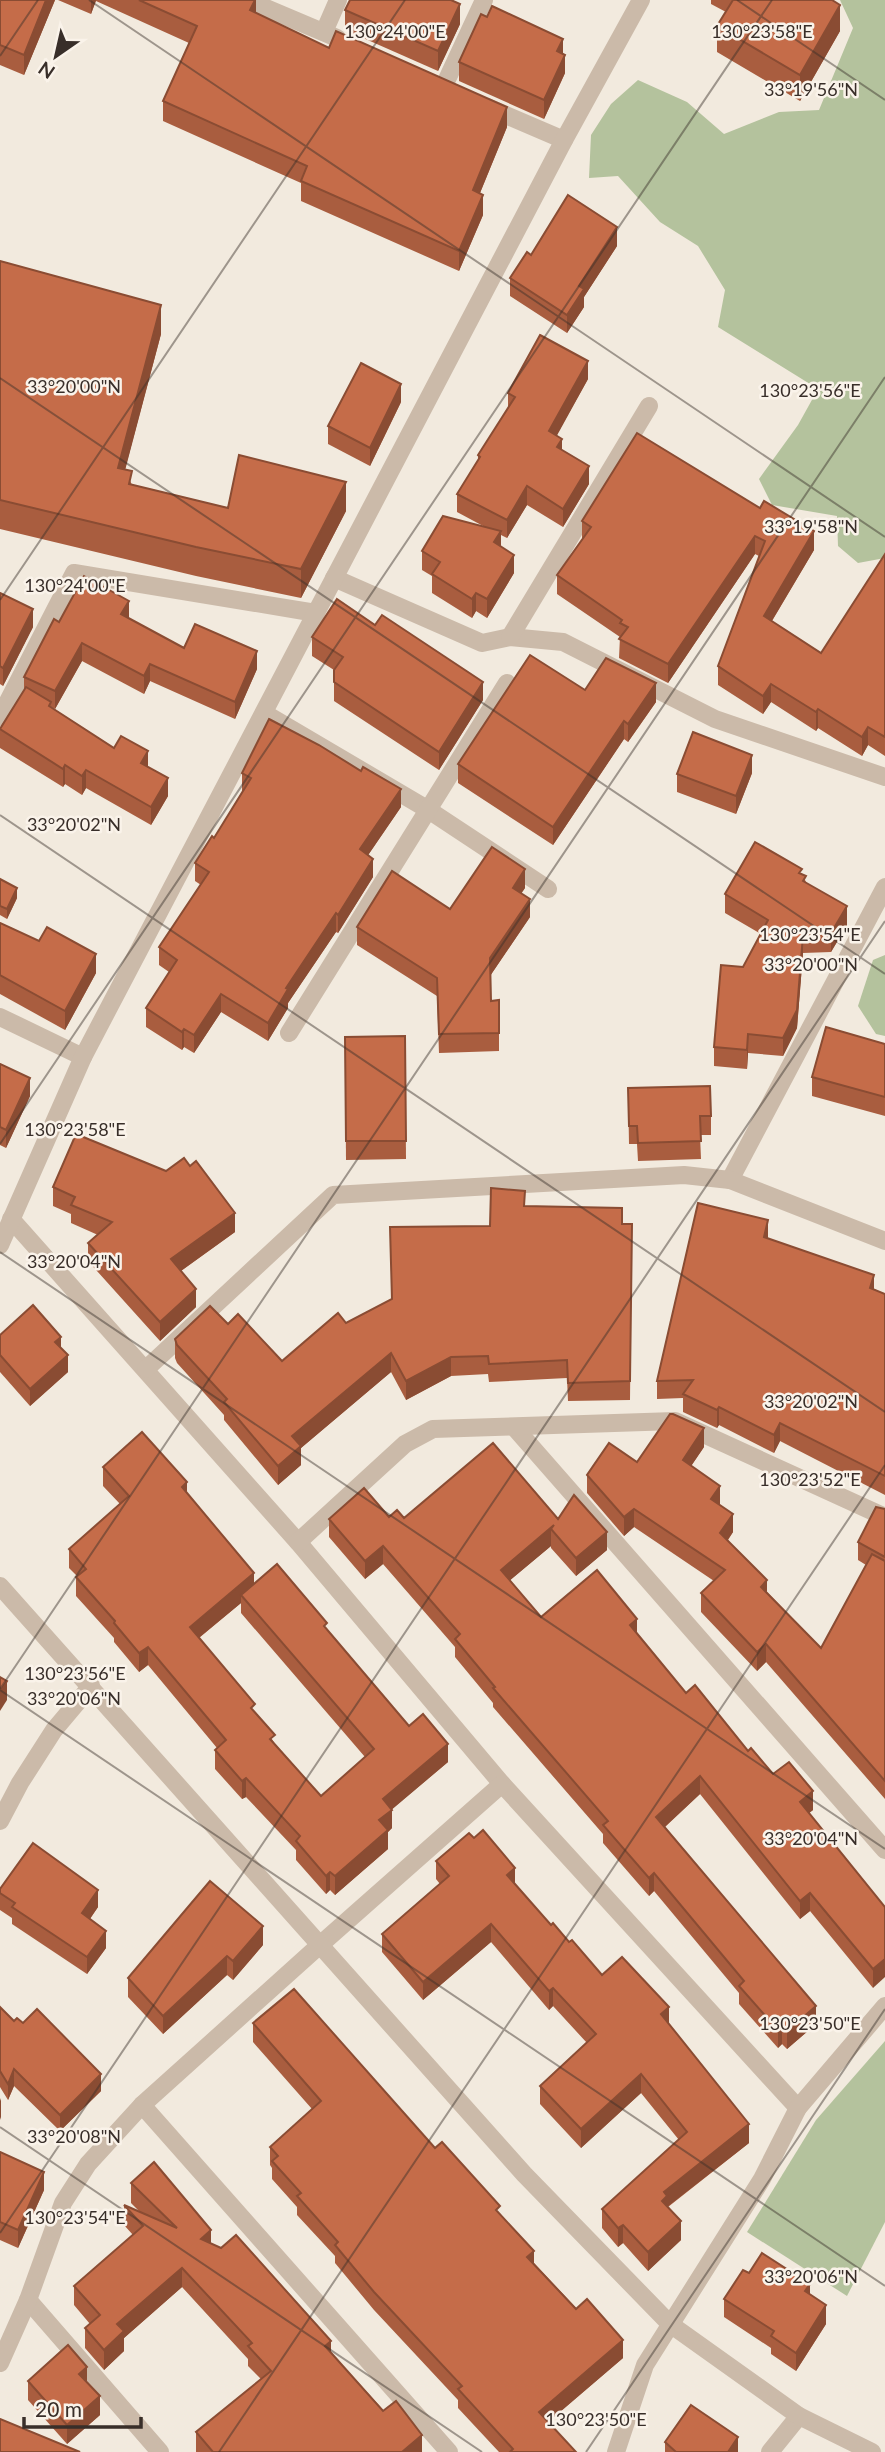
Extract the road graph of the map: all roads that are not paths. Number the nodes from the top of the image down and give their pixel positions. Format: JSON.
{"nodes":[{"id":1,"x":247,"y":0,"type":"edge"},
{"id":2,"x":338,"y":0,"type":"edge"},
{"id":3,"x":484,"y":0,"type":"edge"},
{"id":4,"x":641,"y":0,"type":"edge"},
{"id":5,"x":324,"y":32,"type":"junction"},
{"id":6,"x":348,"y":43,"type":"edge"},
{"id":7,"x":564,"y":140,"type":"junction"},
{"id":8,"x":649,"y":406,"type":"dead end"},
{"id":9,"x":334,"y":578,"type":"junction"},
{"id":10,"x":316,"y":613,"type":"junction"},
{"id":11,"x":510,"y":637,"type":"junction"},
{"id":12,"x":508,"y":683,"type":"edge"},
{"id":13,"x":264,"y":713,"type":"junction"},
{"id":14,"x":0,"y":717,"type":"edge"},
{"id":15,"x":885,"y":777,"type":"edge"},
{"id":16,"x":427,"y":809,"type":"junction"},
{"id":17,"x":885,"y":887,"type":"edge"},
{"id":18,"x":548,"y":889,"type":"dead end"},
{"id":19,"x":0,"y":1017,"type":"edge"},
{"id":20,"x":289,"y":1033,"type":"dead end"},
{"id":21,"x":83,"y":1057,"type":"junction"},
{"id":22,"x":730,"y":1180,"type":"junction"},
{"id":23,"x":11,"y":1219,"type":"junction"},
{"id":24,"x":885,"y":1241,"type":"edge"},
{"id":25,"x":0,"y":1245,"type":"edge"},
{"id":26,"x":146,"y":1369,"type":"junction"},
{"id":27,"x":514,"y":1427,"type":"junction"},
{"id":28,"x":885,"y":1517,"type":"edge"},
{"id":29,"x":298,"y":1542,"type":"junction"},
{"id":30,"x":0,"y":1586,"type":"edge"},
{"id":31,"x":91,"y":1686,"type":"junction"},
{"id":32,"x":502,"y":1784,"type":"junction"},
{"id":33,"x":0,"y":1821,"type":"edge"},
{"id":34,"x":885,"y":1850,"type":"edge"},
{"id":35,"x":321,"y":1944,"type":"junction"},
{"id":36,"x":885,"y":2006,"type":"edge"},
{"id":37,"x":142,"y":2105,"type":"junction"},
{"id":38,"x":798,"y":2108,"type":"junction"},
{"id":39,"x":28,"y":2300,"type":"junction"},
{"id":40,"x":670,"y":2324,"type":"junction"},
{"id":41,"x":0,"y":2362,"type":"edge"},
{"id":42,"x":799,"y":2416,"type":"junction"},
{"id":43,"x":160,"y":2452,"type":"edge"},
{"id":44,"x":449,"y":2452,"type":"edge"},
{"id":45,"x":615,"y":2452,"type":"edge"},
{"id":46,"x":770,"y":2452,"type":"edge"},
{"id":47,"x":872,"y":2452,"type":"edge"}],
"edges":[{"from":1,"to":5,"type":"street"},
{"from":2,"to":5,"type":"street"},
{"from":3,"to":7,"type":"street"},
{"from":4,"to":7,"type":"street"},
{"from":5,"to":6,"type":"street"},
{"from":7,"to":9,"type":"street"},
{"from":8,"to":11,"type":"street"},
{"from":9,"to":10,"type":"street"},
{"from":9,"to":11,"type":"street"},
{"from":10,"to":13,"type":"street"},
{"from":10,"to":14,"type":"street"},
{"from":11,"to":15,"type":"street"},
{"from":12,"to":16,"type":"street"},
{"from":13,"to":16,"type":"street"},
{"from":13,"to":21,"type":"street"},
{"from":16,"to":18,"type":"street"},
{"from":16,"to":20,"type":"street"},
{"from":17,"to":22,"type":"street"},
{"from":19,"to":21,"type":"street"},
{"from":21,"to":23,"type":"street"},
{"from":22,"to":24,"type":"street"},
{"from":22,"to":26,"type":"street"},
{"from":23,"to":25,"type":"street"},
{"from":23,"to":26,"type":"street"},
{"from":26,"to":29,"type":"street"},
{"from":27,"to":28,"type":"street"},
{"from":27,"to":29,"type":"street"},
{"from":27,"to":34,"type":"street"},
{"from":29,"to":32,"type":"street"},
{"from":30,"to":31,"type":"street"},
{"from":31,"to":33,"type":"street"},
{"from":31,"to":35,"type":"street"},
{"from":32,"to":35,"type":"street"},
{"from":32,"to":38,"type":"street"},
{"from":35,"to":37,"type":"street"},
{"from":35,"to":40,"type":"street"},
{"from":36,"to":38,"type":"street"},
{"from":37,"to":39,"type":"street"},
{"from":37,"to":44,"type":"street"},
{"from":38,"to":40,"type":"street"},
{"from":39,"to":41,"type":"street"},
{"from":39,"to":43,"type":"street"},
{"from":40,"to":42,"type":"street"},
{"from":40,"to":45,"type":"street"},
{"from":42,"to":46,"type":"street"},
{"from":42,"to":47,"type":"street"}]}
